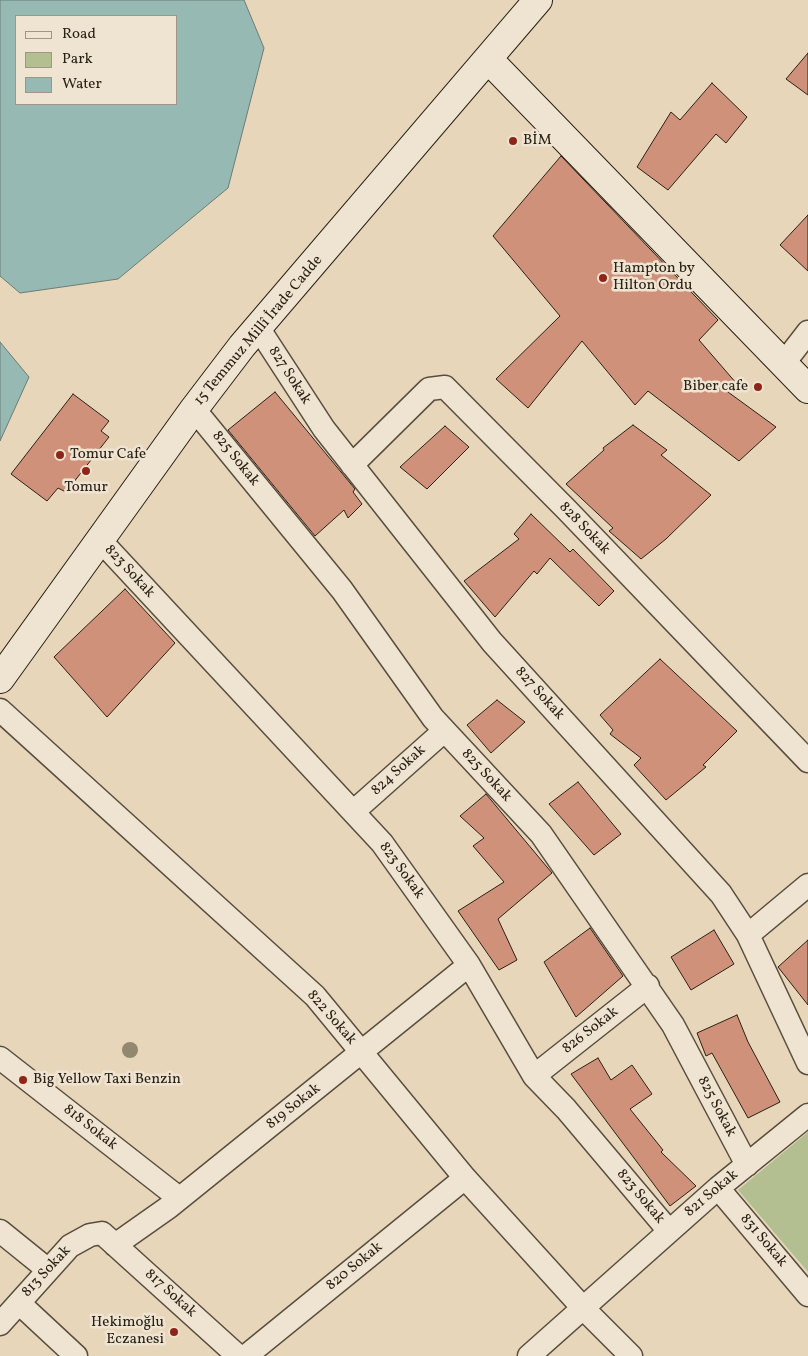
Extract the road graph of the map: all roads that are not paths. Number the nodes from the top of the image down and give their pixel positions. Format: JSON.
{"nodes":[{"id":1,"x":538,"y":0,"type":"edge"},
{"id":2,"x":488,"y":59,"type":"junction"},
{"id":3,"x":259,"y":329,"type":"junction"},
{"id":4,"x":808,"y":332,"type":"edge"},
{"id":5,"x":784,"y":363,"type":"junction"},
{"id":6,"x":808,"y":389,"type":"edge"},
{"id":7,"x":194,"y":409,"type":"junction"},
{"id":8,"x":352,"y":465,"type":"junction"},
{"id":9,"x":99,"y":539,"type":"junction"},
{"id":10,"x":0,"y":679,"type":"edge"},
{"id":11,"x":0,"y":710,"type":"edge"},
{"id":12,"x":444,"y":731,"type":"junction"},
{"id":13,"x":808,"y":760,"type":"edge"},
{"id":14,"x":354,"y":812,"type":"junction"},
{"id":15,"x":808,"y":885,"type":"edge"},
{"id":16,"x":748,"y":936,"type":"junction"},
{"id":17,"x":468,"y":965,"type":"junction"},
{"id":18,"x":648,"y":986,"type":"junction"},
{"id":19,"x":362,"y":1053,"type":"junction"},
{"id":20,"x":0,"y":1058,"type":"edge"},
{"id":21,"x":808,"y":1063,"type":"edge"},
{"id":22,"x":534,"y":1076,"type":"junction"},
{"id":23,"x":808,"y":1115,"type":"edge"},
{"id":24,"x":747,"y":1165,"type":"junction"},
{"id":25,"x":465,"y":1178,"type":"junction"},
{"id":26,"x":718,"y":1188,"type":"junction"},
{"id":27,"x":180,"y":1198,"type":"junction"},
{"id":28,"x":669,"y":1230,"type":"junction"},
{"id":29,"x":0,"y":1231,"type":"edge"},
{"id":30,"x":109,"y":1239,"type":"junction"},
{"id":31,"x":47,"y":1269,"type":"junction"},
{"id":32,"x":808,"y":1295,"type":"edge"},
{"id":33,"x":19,"y":1303,"type":"junction"},
{"id":34,"x":583,"y":1308,"type":"junction"},
{"id":35,"x":0,"y":1324,"type":"edge"},
{"id":36,"x":76,"y":1356,"type":"edge"},
{"id":37,"x":238,"y":1356,"type":"edge"},
{"id":38,"x":246,"y":1356,"type":"edge"},
{"id":39,"x":530,"y":1356,"type":"edge"},
{"id":40,"x":631,"y":1356,"type":"edge"}],
"edges":[{"from":1,"to":2,"type":"main road","name":"15 Temmuz Millî İrade Cadde"},
{"from":2,"to":3,"type":"main road","name":"15 Temmuz Millî İrade Cadde"},
{"from":2,"to":5,"type":"main road"},
{"from":3,"to":7,"type":"main road","name":"15 Temmuz Millî İrade Cadde"},
{"from":3,"to":8,"type":"street","name":"827 Sokak"},
{"from":4,"to":5,"type":"street"},
{"from":5,"to":6,"type":"main road"},
{"from":7,"to":9,"type":"main road","name":"15 Temmuz Millî İrade Cadde"},
{"from":7,"to":12,"type":"street","name":"825 Sokak"},
{"from":8,"to":13,"type":"street","name":"828 Sokak"},
{"from":8,"to":16,"type":"street","name":"827 Sokak"},
{"from":9,"to":10,"type":"main road","name":"15 Temmuz Millî İrade Cadde"},
{"from":9,"to":14,"type":"street","name":"823 Sokak"},
{"from":11,"to":19,"type":"street","name":"822 Sokak"},
{"from":12,"to":14,"type":"street","name":"824 Sokak"},
{"from":12,"to":18,"type":"street","name":"825 Sokak"},
{"from":14,"to":17,"type":"street","name":"823 Sokak"},
{"from":15,"to":16,"type":"street"},
{"from":16,"to":21,"type":"street","name":"827 Sokak"},
{"from":17,"to":19,"type":"street","name":"819 Sokak"},
{"from":17,"to":22,"type":"street","name":"823 Sokak"},
{"from":18,"to":22,"type":"street","name":"826 Sokak"},
{"from":18,"to":24,"type":"street","name":"825 Sokak"},
{"from":19,"to":25,"type":"street","name":"822 Sokak"},
{"from":19,"to":27,"type":"street","name":"819 Sokak"},
{"from":20,"to":27,"type":"street","name":"818 Sokak"},
{"from":22,"to":28,"type":"street","name":"823 Sokak"},
{"from":23,"to":24,"type":"street","name":"821 Sokak"},
{"from":24,"to":26,"type":"street","name":"821 Sokak"},
{"from":25,"to":34,"type":"street","name":"822 Sokak"},
{"from":25,"to":38,"type":"street","name":"820 Sokak"},
{"from":26,"to":28,"type":"street","name":"821 Sokak"},
{"from":26,"to":32,"type":"street","name":"831 Sokak"},
{"from":27,"to":30,"type":"street","name":"819 Sokak"},
{"from":28,"to":34,"type":"street","name":"821 Sokak"},
{"from":29,"to":31,"type":"street"},
{"from":30,"to":31,"type":"street","name":"813 Sokak"},
{"from":30,"to":37,"type":"street","name":"817 Sokak"},
{"from":31,"to":33,"type":"street","name":"813 Sokak"},
{"from":33,"to":35,"type":"street","name":"813 Sokak"},
{"from":33,"to":36,"type":"street"},
{"from":34,"to":39,"type":"street","name":"821 Sokak"},
{"from":34,"to":40,"type":"street","name":"822 Sokak"}]}
